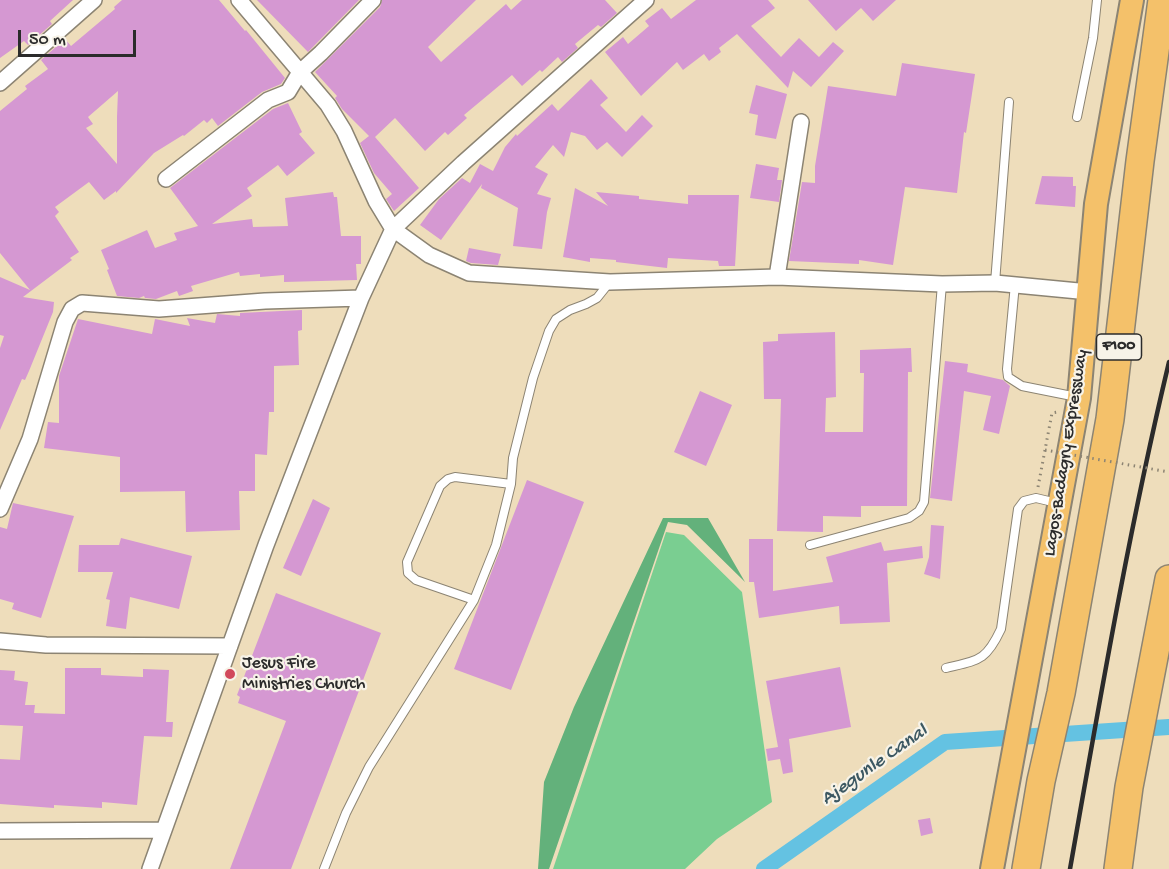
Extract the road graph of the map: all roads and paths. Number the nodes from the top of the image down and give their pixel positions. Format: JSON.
{"nodes":[{"id":1,"x":94,"y":0,"type":"edge"},
{"id":2,"x":239,"y":0,"type":"edge"},
{"id":3,"x":373,"y":0,"type":"edge"},
{"id":4,"x":646,"y":0,"type":"edge"},
{"id":5,"x":1097,"y":0,"type":"edge"},
{"id":6,"x":1132,"y":0,"type":"edge"},
{"id":7,"x":1162,"y":0,"type":"edge"},
{"id":8,"x":300,"y":72,"type":"junction"},
{"id":9,"x":0,"y":83,"type":"edge"},
{"id":10,"x":1009,"y":102,"type":"dead end"},
{"id":11,"x":1077,"y":117,"type":"dead end"},
{"id":12,"x":801,"y":122,"type":"dead end"},
{"id":13,"x":166,"y":179,"type":"dead end"},
{"id":14,"x":393,"y":229,"type":"junction"},
{"id":15,"x":777,"y":277,"type":"junction"},
{"id":16,"x":610,"y":282,"type":"junction"},
{"id":17,"x":995,"y":283,"type":"junction"},
{"id":18,"x":942,"y":284,"type":"junction"},
{"id":19,"x":1015,"y":284,"type":"junction"},
{"id":20,"x":1089,"y":292,"type":"junction"},
{"id":21,"x":362,"y":298,"type":"junction"},
{"id":22,"x":1078,"y":404,"type":"junction"},
{"id":23,"x":1045,"y":450,"type":"junction"},
{"id":24,"x":1169,"y":472,"type":"edge"},
{"id":25,"x":511,"y":484,"type":"junction"},
{"id":26,"x":1036,"y":498,"type":"junction"},
{"id":27,"x":1061,"y":503,"type":"junction"},
{"id":28,"x":0,"y":509,"type":"edge"},
{"id":29,"x":810,"y":545,"type":"dead end"},
{"id":30,"x":1169,"y":579,"type":"edge"},
{"id":31,"x":474,"y":600,"type":"junction"},
{"id":32,"x":0,"y":641,"type":"edge"},
{"id":33,"x":230,"y":645,"type":"junction"},
{"id":34,"x":946,"y":668,"type":"dead end"},
{"id":35,"x":164,"y":830,"type":"junction"},
{"id":36,"x":0,"y":831,"type":"edge"},
{"id":37,"x":150,"y":869,"type":"edge"},
{"id":38,"x":324,"y":869,"type":"edge"},
{"id":39,"x":992,"y":869,"type":"edge"},
{"id":40,"x":1026,"y":869,"type":"edge"},
{"id":41,"x":1118,"y":869,"type":"edge"}],
"edges":[{"from":1,"to":9,"type":"street"},
{"from":2,"to":8,"type":"street"},
{"from":3,"to":8,"type":"street"},
{"from":4,"to":14,"type":"street"},
{"from":5,"to":11,"type":"lane"},
{"from":6,"to":20,"type":"main road","name":"Lagos-Badagry Expressway"},
{"from":7,"to":40,"type":"highway","name":"Lagos-Badagry Expressway","number":"F100"},
{"from":8,"to":13,"type":"street"},
{"from":8,"to":14,"type":"street"},
{"from":10,"to":17,"type":"lane"},
{"from":12,"to":15,"type":"street"},
{"from":14,"to":16,"type":"street"},
{"from":14,"to":21,"type":"street"},
{"from":15,"to":16,"type":"street"},
{"from":15,"to":18,"type":"street"},
{"from":16,"to":25,"type":"lane"},
{"from":17,"to":18,"type":"street"},
{"from":17,"to":19,"type":"street"},
{"from":18,"to":29,"type":"lane"},
{"from":19,"to":20,"type":"street"},
{"from":19,"to":22,"type":"lane"},
{"from":20,"to":22,"type":"main road","name":"Lagos-Badagry Expressway"},
{"from":21,"to":28,"type":"street"},
{"from":21,"to":33,"type":"street"},
{"from":22,"to":23,"type":"path"},
{"from":22,"to":27,"type":"main road","name":"Lagos-Badagry Expressway"},
{"from":23,"to":24,"type":"path","bridge":true},
{"from":23,"to":26,"type":"path"},
{"from":25,"to":31,"type":"lane"},
{"from":25,"to":31,"type":"lane"},
{"from":26,"to":27,"type":"lane"},
{"from":26,"to":34,"type":"lane"},
{"from":27,"to":39,"type":"main road","name":"Lagos-Badagry Expressway"},
{"from":30,"to":41,"type":"highway"},
{"from":31,"to":38,"type":"lane"},
{"from":32,"to":33,"type":"street"},
{"from":33,"to":35,"type":"street"},
{"from":35,"to":36,"type":"street"},
{"from":35,"to":37,"type":"street"}]}
